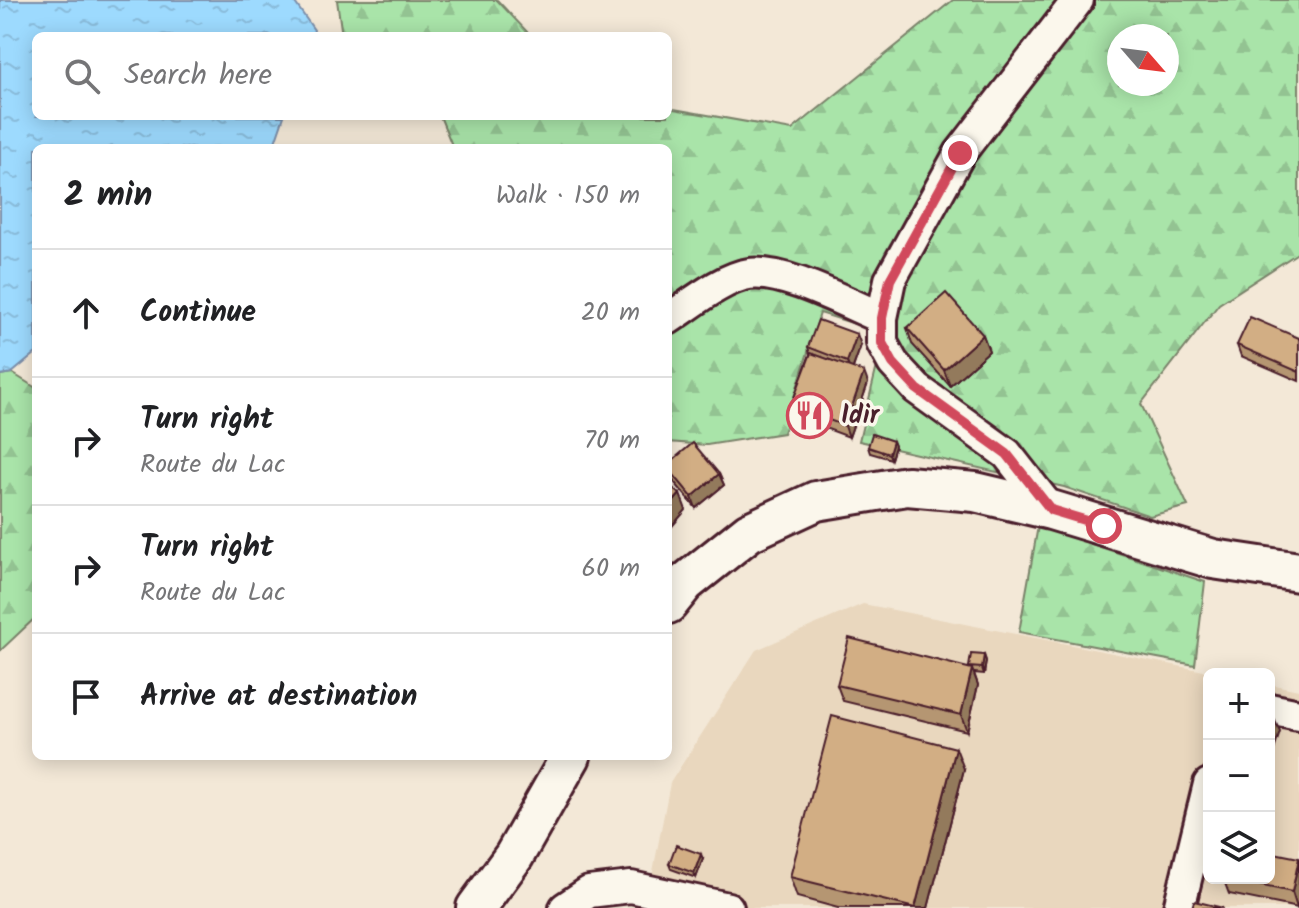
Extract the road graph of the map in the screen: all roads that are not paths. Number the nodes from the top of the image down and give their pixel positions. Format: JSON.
{"nodes":[{"id":1,"x":1078,"y":0,"type":"edge"},
{"id":2,"x":672,"y":316,"type":"edge"},
{"id":3,"x":882,"y":318,"type":"junction"},
{"id":4,"x":1051,"y":510,"type":"junction"},
{"id":5,"x":1299,"y":572,"type":"edge"},
{"id":6,"x":672,"y":599,"type":"edge"},
{"id":7,"x":1275,"y":710,"type":"edge"},
{"id":8,"x":1299,"y":715,"type":"edge"},
{"id":9,"x":569,"y":760,"type":"edge"},
{"id":10,"x":1203,"y":809,"type":"edge"},
{"id":11,"x":713,"y":906,"type":"edge"},
{"id":12,"x":476,"y":908,"type":"edge"},
{"id":13,"x":565,"y":908,"type":"edge"},
{"id":14,"x":1179,"y":908,"type":"edge"}],
"edges":[{"from":1,"to":3,"type":"street"},
{"from":2,"to":3,"type":"street"},
{"from":3,"to":4,"type":"street"},
{"from":4,"to":5,"type":"main road"},
{"from":4,"to":6,"type":"main road"},
{"from":7,"to":8,"type":"street"},
{"from":9,"to":12,"type":"main road"},
{"from":10,"to":14,"type":"street"},
{"from":11,"to":13,"type":"street"}]}
